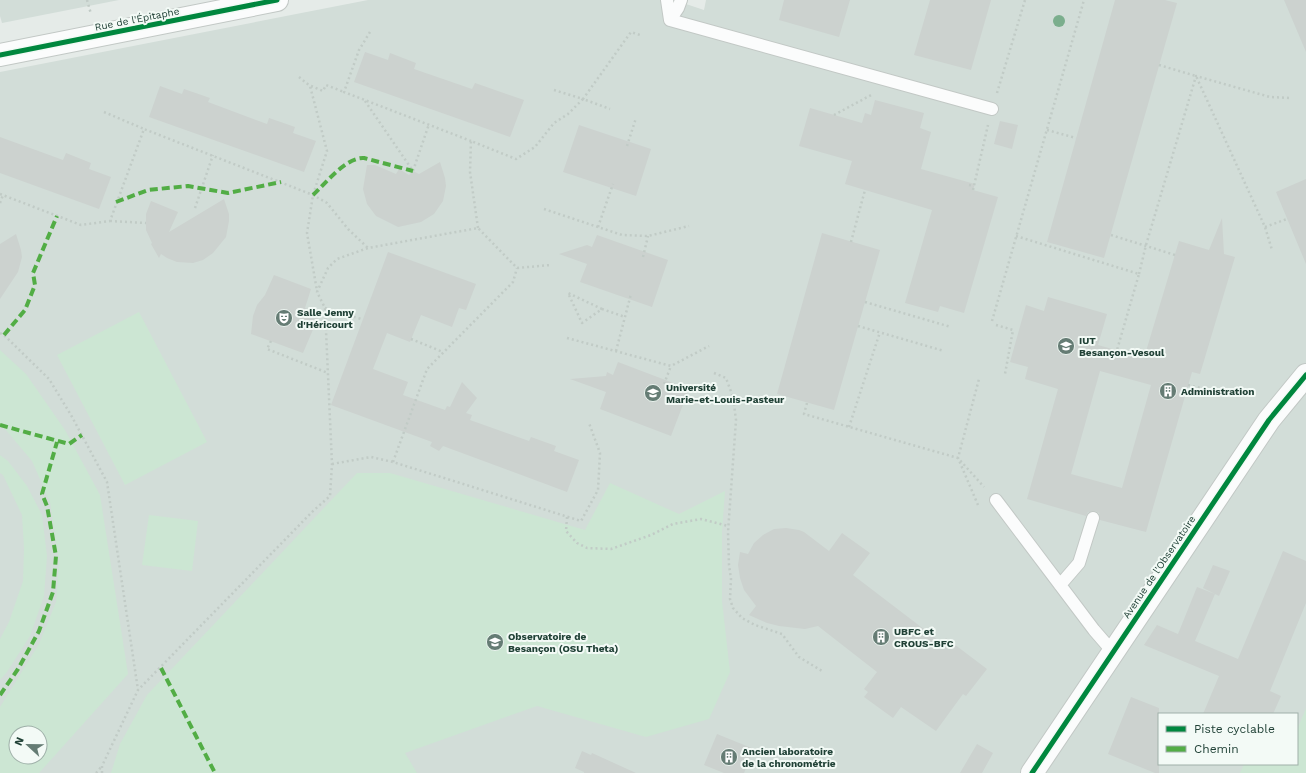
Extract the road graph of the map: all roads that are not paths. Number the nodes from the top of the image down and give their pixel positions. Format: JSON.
{"nodes":[{"id":1,"x":277,"y":0,"type":"edge"},
{"id":2,"x":667,"y":0,"type":"edge"},
{"id":3,"x":681,"y":0,"type":"edge"},
{"id":4,"x":670,"y":20,"type":"junction"},
{"id":5,"x":0,"y":55,"type":"edge"},
{"id":6,"x":992,"y":109,"type":"road end"},
{"id":7,"x":1306,"y":375,"type":"edge"},
{"id":8,"x":996,"y":500,"type":"road end"},
{"id":9,"x":1093,"y":518,"type":"dead end"},
{"id":10,"x":1060,"y":585,"type":"junction"},
{"id":11,"x":1113,"y":652,"type":"junction"},
{"id":12,"x":1032,"y":773,"type":"edge"}],
"edges":[{"from":1,"to":5,"type":"street","name":"Rue de l'Épitaphe"},
{"from":2,"to":4,"type":"lane"},
{"from":3,"to":4,"type":"lane"},
{"from":4,"to":6,"type":"lane"},
{"from":7,"to":11,"type":"street","name":"Avenue de l'Observatoire"},
{"from":8,"to":10,"type":"lane"},
{"from":9,"to":10,"type":"lane"},
{"from":10,"to":11,"type":"lane"},
{"from":11,"to":12,"type":"street","name":"Avenue de l'Observatoire"}]}
